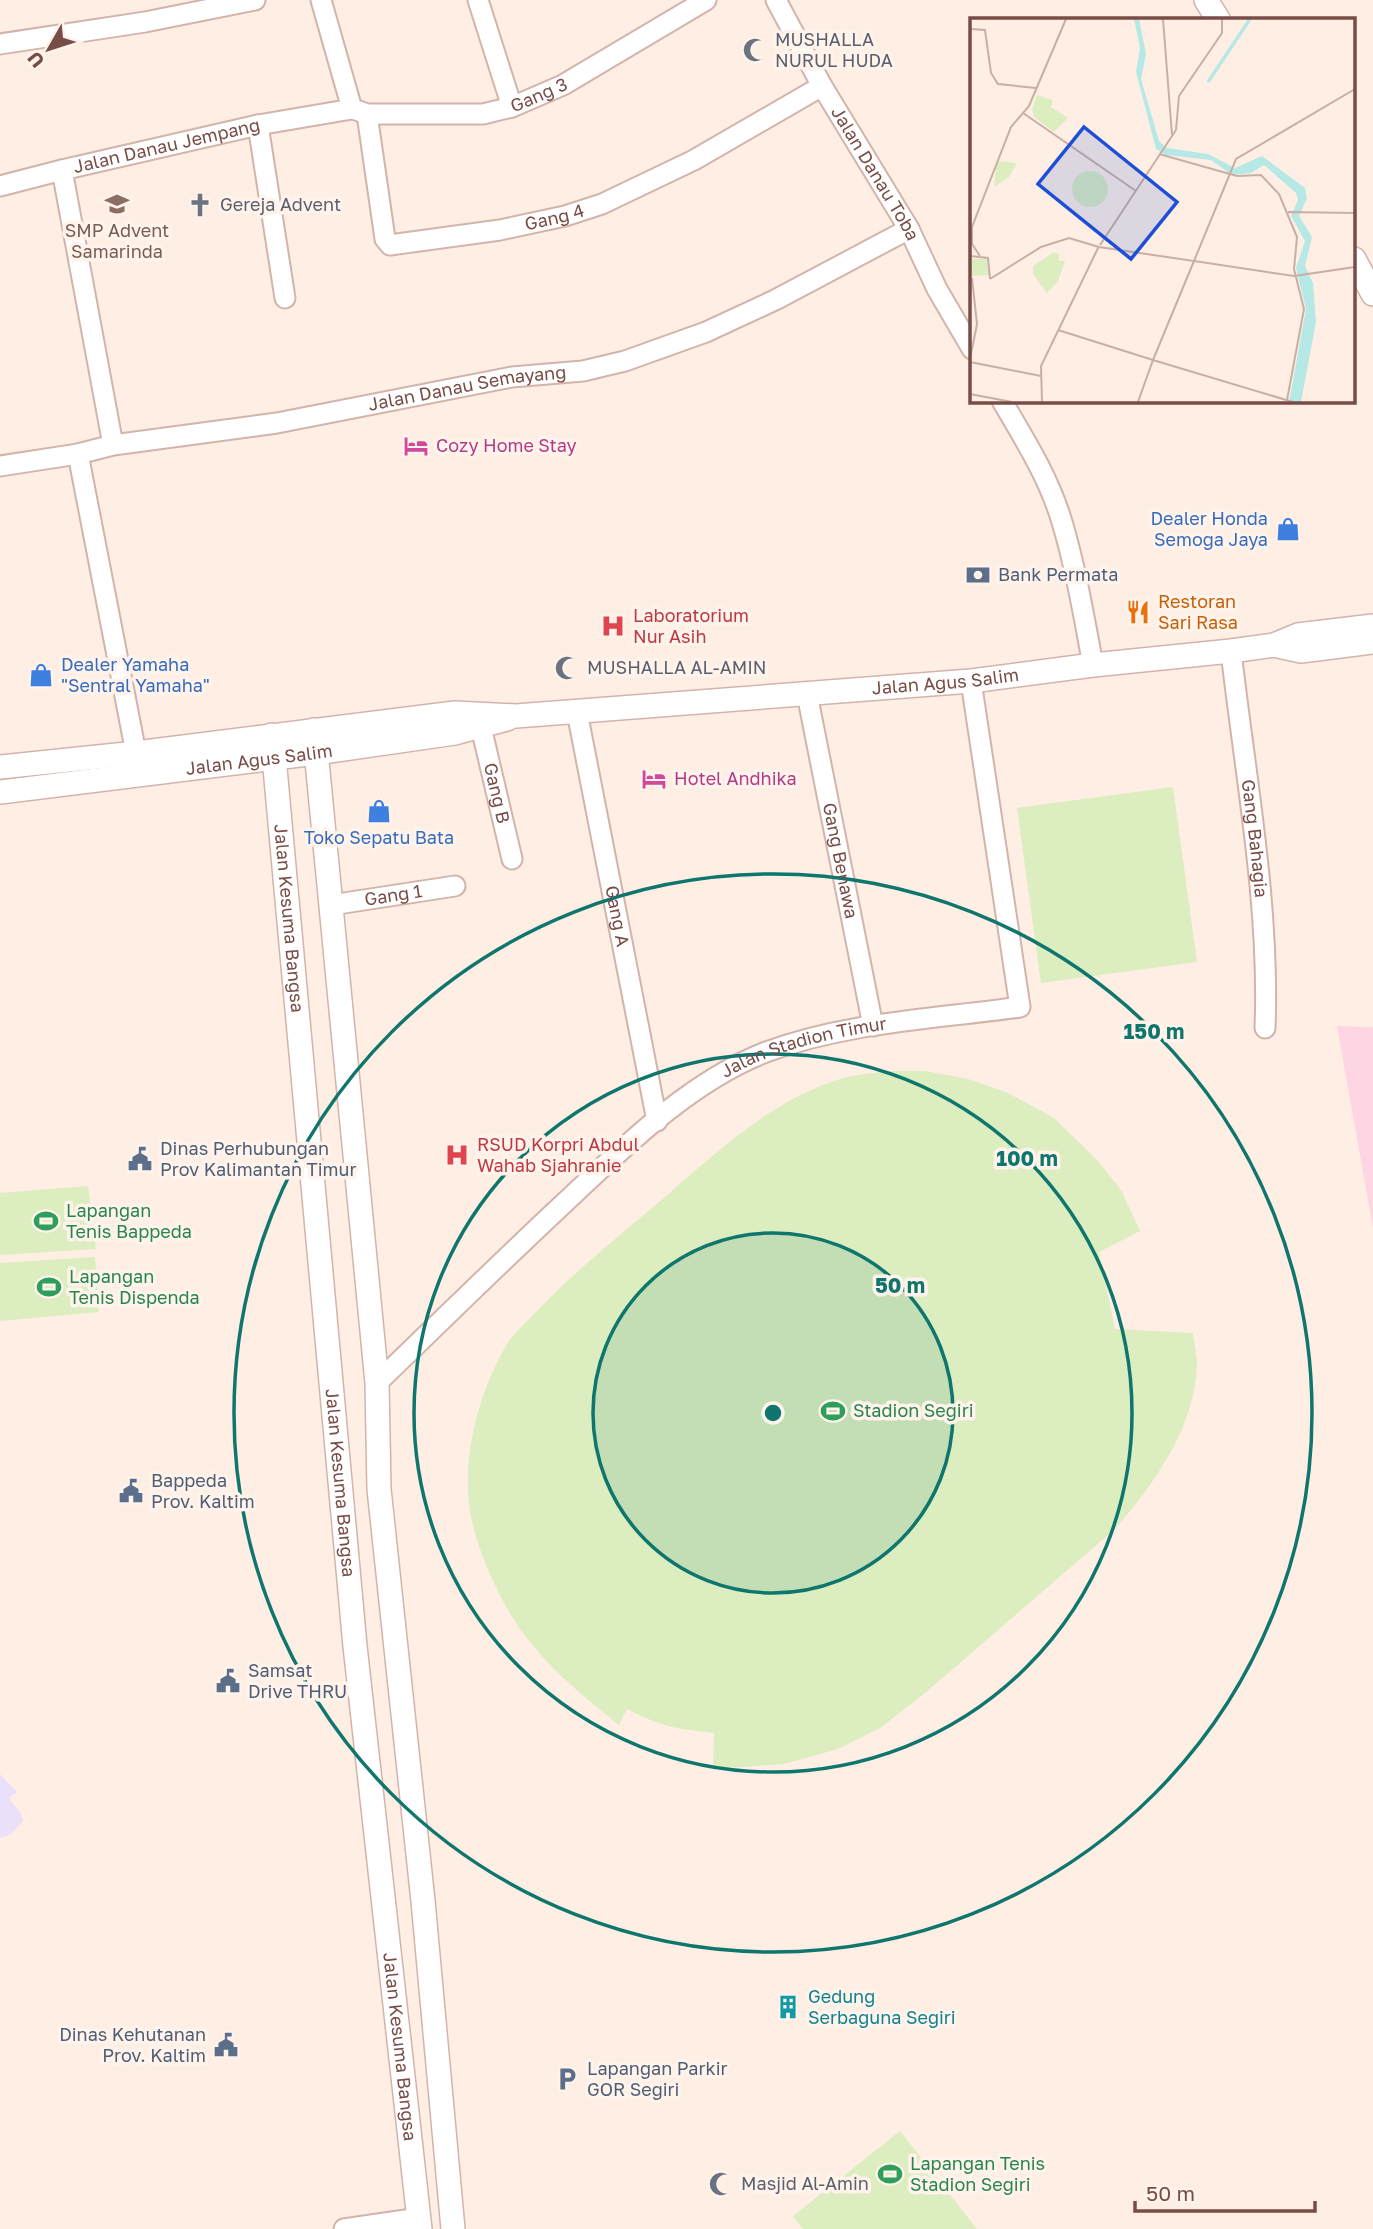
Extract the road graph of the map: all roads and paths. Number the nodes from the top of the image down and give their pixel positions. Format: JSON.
{"nodes":[{"id":1,"x":255,"y":0,"type":"edge"},
{"id":2,"x":321,"y":0,"type":"edge"},
{"id":3,"x":478,"y":0,"type":"edge"},
{"id":4,"x":706,"y":0,"type":"edge"},
{"id":5,"x":776,"y":0,"type":"edge"},
{"id":6,"x":1206,"y":0,"type":"edge"},
{"id":7,"x":183,"y":7,"type":"edge"},
{"id":8,"x":1217,"y":18,"type":"edge"},
{"id":9,"x":0,"y":44,"type":"edge"},
{"id":10,"x":822,"y":86,"type":"junction"},
{"id":11,"x":512,"y":107,"type":"junction"},
{"id":12,"x":360,"y":111,"type":"junction"},
{"id":13,"x":258,"y":125,"type":"junction"},
{"id":14,"x":62,"y":170,"type":"junction"},
{"id":15,"x":0,"y":186,"type":"edge"},
{"id":16,"x":909,"y":229,"type":"junction"},
{"id":17,"x":1356,"y":264,"type":"edge"},
{"id":18,"x":1373,"y":295,"type":"edge"},
{"id":19,"x":285,"y":298,"type":"dead end"},
{"id":20,"x":970,"y":346,"type":"edge"},
{"id":21,"x":1003,"y":402,"type":"edge"},
{"id":22,"x":113,"y":445,"type":"junction"},
{"id":23,"x":78,"y":454,"type":"junction"},
{"id":24,"x":0,"y":466,"type":"edge"},
{"id":25,"x":1373,"y":626,"type":"edge"},
{"id":26,"x":1373,"y":642,"type":"edge"},
{"id":27,"x":1274,"y":645,"type":"junction"},
{"id":28,"x":1230,"y":651,"type":"junction"},
{"id":29,"x":1093,"y":665,"type":"junction"},
{"id":30,"x":971,"y":681,"type":"junction"},
{"id":31,"x":807,"y":694,"type":"junction"},
{"id":32,"x":577,"y":712,"type":"junction"},
{"id":33,"x":516,"y":716,"type":"junction"},
{"id":34,"x":481,"y":727,"type":"junction"},
{"id":35,"x":314,"y":730,"type":"junction"},
{"id":36,"x":273,"y":746,"type":"junction"},
{"id":37,"x":136,"y":753,"type":"junction"},
{"id":38,"x":316,"y":753,"type":"junction"},
{"id":39,"x":0,"y":767,"type":"edge"},
{"id":40,"x":0,"y":792,"type":"edge"},
{"id":41,"x":512,"y":859,"type":"dead end"},
{"id":42,"x":455,"y":886,"type":"dead end"},
{"id":43,"x":331,"y":905,"type":"junction"},
{"id":44,"x":873,"y":1026,"type":"junction"},
{"id":45,"x":1265,"y":1028,"type":"dead end"},
{"id":46,"x":657,"y":1121,"type":"junction"},
{"id":47,"x":377,"y":1383,"type":"junction"},
{"id":48,"x":377,"y":1465,"type":"junction"},
{"id":49,"x":338,"y":1471,"type":"junction"},
{"id":50,"x":396,"y":1645,"type":"junction"},
{"id":51,"x":355,"y":1646,"type":"junction"},
{"id":52,"x":419,"y":2224,"type":"edge"},
{"id":53,"x":344,"y":2229,"type":"edge"},
{"id":54,"x":453,"y":2229,"type":"edge"}],
"edges":[{"from":1,"to":7,"type":"street"},
{"from":2,"to":12,"type":"street"},
{"from":3,"to":11,"type":"street"},
{"from":4,"to":11,"type":"street","name":"Gang 3"},
{"from":5,"to":10,"type":"street","name":"Jalan Danau Toba"},
{"from":6,"to":8,"type":"street"},
{"from":7,"to":9,"type":"street"},
{"from":10,"to":12,"type":"street","name":"Gang 4"},
{"from":10,"to":16,"type":"street","name":"Jalan Danau Toba"},
{"from":11,"to":12,"type":"street","name":"Gang 3"},
{"from":12,"to":13,"type":"street","name":"Jalan Danau Jempang"},
{"from":13,"to":14,"type":"street","name":"Jalan Danau Jempang"},
{"from":13,"to":19,"type":"street"},
{"from":14,"to":15,"type":"street"},
{"from":14,"to":22,"type":"street","name":"Jalan Danau Jempang"},
{"from":16,"to":20,"type":"street","name":"Jalan Danau Toba"},
{"from":16,"to":22,"type":"street","name":"Jalan Danau Semayang"},
{"from":17,"to":18,"type":"street"},
{"from":21,"to":29,"type":"street"},
{"from":22,"to":23,"type":"street","name":"Jalan Danau Semayang"},
{"from":23,"to":24,"type":"street","name":"Jalan Danau Semayang"},
{"from":23,"to":37,"type":"street"},
{"from":25,"to":27,"type":"street","name":"Jalan Agus Salim"},
{"from":26,"to":27,"type":"street"},
{"from":27,"to":28,"type":"street","name":"Jalan Agus Salim"},
{"from":28,"to":29,"type":"street","name":"Jalan Agus Salim"},
{"from":28,"to":45,"type":"street","name":"Gang Bahagia"},
{"from":29,"to":30,"type":"street","name":"Jalan Agus Salim"},
{"from":30,"to":31,"type":"street","name":"Jalan Agus Salim"},
{"from":30,"to":44,"type":"street","name":"Jalan Stadion Timur"},
{"from":31,"to":32,"type":"street","name":"Jalan Agus Salim"},
{"from":31,"to":44,"type":"street","name":"Gang Benawa"},
{"from":32,"to":33,"type":"street","name":"Jalan Agus Salim"},
{"from":32,"to":46,"type":"street","name":"Gang A"},
{"from":33,"to":34,"type":"street","name":"Jalan Agus Salim"},
{"from":33,"to":35,"type":"street","name":"Jalan Agus Salim"},
{"from":34,"to":38,"type":"street","name":"Jalan Agus Salim"},
{"from":34,"to":41,"type":"street","name":"Gang B"},
{"from":35,"to":36,"type":"street","name":"Jalan Agus Salim"},
{"from":35,"to":38,"type":"street","name":"Jalan Kesuma Bangsa"},
{"from":36,"to":37,"type":"street","name":"Jalan Agus Salim"},
{"from":36,"to":38,"type":"street","name":"Jalan Agus Salim"},
{"from":36,"to":40,"type":"street","name":"Jalan Agus Salim"},
{"from":36,"to":49,"type":"street","name":"Jalan Kesuma Bangsa"},
{"from":37,"to":39,"type":"street","name":"Jalan Agus Salim"},
{"from":38,"to":43,"type":"street","name":"Jalan Kesuma Bangsa"},
{"from":42,"to":43,"type":"street","name":"Gang 1"},
{"from":43,"to":47,"type":"street","name":"Jalan Kesuma Bangsa"},
{"from":44,"to":46,"type":"street","name":"Jalan Stadion Timur"},
{"from":46,"to":47,"type":"street","name":"Jalan Stadion Timur"},
{"from":47,"to":48,"type":"street","name":"Jalan Kesuma Bangsa"},
{"from":48,"to":49,"type":"street"},
{"from":48,"to":50,"type":"street","name":"Jalan Kesuma Bangsa"},
{"from":49,"to":51,"type":"street","name":"Jalan Kesuma Bangsa"},
{"from":50,"to":51,"type":"street"},
{"from":50,"to":54,"type":"street","name":"Jalan Kesuma Bangsa"},
{"from":51,"to":52,"type":"street","name":"Jalan Kesuma Bangsa"},
{"from":52,"to":53,"type":"street"}]}
